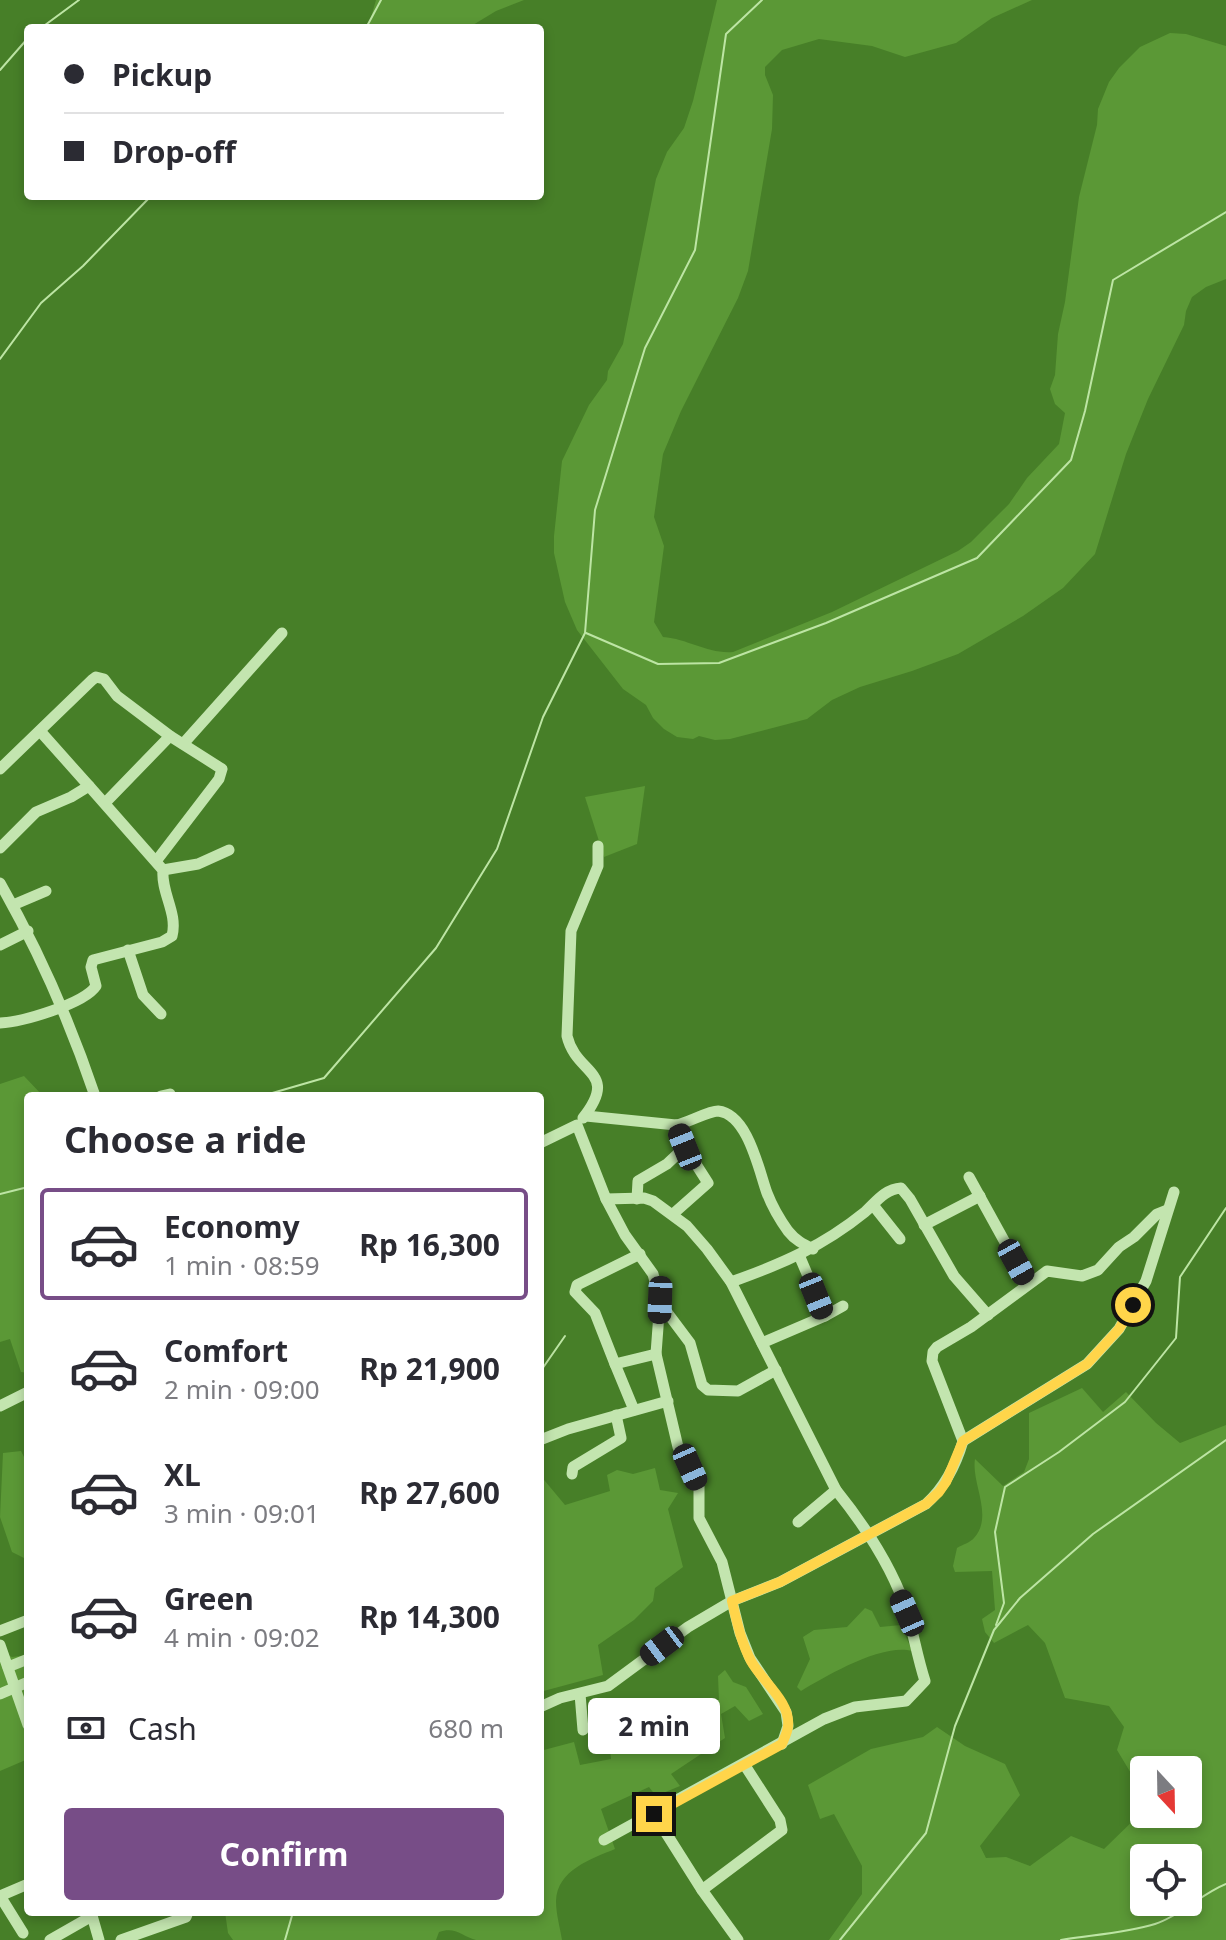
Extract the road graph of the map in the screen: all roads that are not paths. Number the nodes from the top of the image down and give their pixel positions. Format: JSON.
{"nodes":[{"id":1,"x":282,"y":633,"type":"dead end"},
{"id":2,"x":40,"y":731,"type":"junction"},
{"id":3,"x":170,"y":736,"type":"junction"},
{"id":4,"x":183,"y":744,"type":"junction"},
{"id":5,"x":0,"y":769,"type":"edge"},
{"id":6,"x":89,"y":786,"type":"junction"},
{"id":7,"x":106,"y":802,"type":"junction"},
{"id":8,"x":598,"y":846,"type":"dead end"},
{"id":9,"x":0,"y":848,"type":"edge"},
{"id":10,"x":229,"y":850,"type":"dead end"},
{"id":11,"x":160,"y":865,"type":"junction"},
{"id":12,"x":0,"y":883,"type":"edge"},
{"id":13,"x":46,"y":891,"type":"dead end"},
{"id":14,"x":13,"y":905,"type":"junction"},
{"id":15,"x":28,"y":931,"type":"junction"},
{"id":16,"x":0,"y":945,"type":"edge"},
{"id":17,"x":128,"y":950,"type":"junction"},
{"id":18,"x":62,"y":1005,"type":"junction"},
{"id":19,"x":161,"y":1014,"type":"dead end"},
{"id":20,"x":0,"y":1023,"type":"edge"},
{"id":21,"x":94,"y":1092,"type":"edge"},
{"id":22,"x":581,"y":1120,"type":"junction"},
{"id":23,"x":676,"y":1125,"type":"junction"},
{"id":24,"x":544,"y":1141,"type":"edge"},
{"id":25,"x":685,"y":1147,"type":"junction"},
{"id":26,"x":969,"y":1177,"type":"dead end"},
{"id":27,"x":1174,"y":1192,"type":"dead end"},
{"id":28,"x":980,"y":1196,"type":"junction"},
{"id":29,"x":606,"y":1199,"type":"junction"},
{"id":30,"x":637,"y":1199,"type":"junction"},
{"id":31,"x":873,"y":1205,"type":"junction"},
{"id":32,"x":1167,"y":1210,"type":"junction"},
{"id":33,"x":673,"y":1214,"type":"junction"},
{"id":34,"x":924,"y":1225,"type":"junction"},
{"id":35,"x":900,"y":1239,"type":"dead end"},
{"id":36,"x":813,"y":1249,"type":"junction"},
{"id":37,"x":640,"y":1254,"type":"junction"},
{"id":38,"x":799,"y":1255,"type":"junction"},
{"id":39,"x":731,"y":1282,"type":"junction"},
{"id":40,"x":1028,"y":1284,"type":"junction"},
{"id":41,"x":660,"y":1300,"type":"junction"},
{"id":42,"x":843,"y":1306,"type":"dead end"},
{"id":43,"x":988,"y":1315,"type":"junction"},
{"id":44,"x":825,"y":1316,"type":"junction"},
{"id":45,"x":762,"y":1343,"type":"junction"},
{"id":46,"x":656,"y":1354,"type":"junction"},
{"id":47,"x":615,"y":1364,"type":"junction"},
{"id":48,"x":776,"y":1370,"type":"junction"},
{"id":49,"x":24,"y":1394,"type":"edge"},
{"id":50,"x":668,"y":1401,"type":"junction"},
{"id":51,"x":0,"y":1406,"type":"edge"},
{"id":52,"x":634,"y":1410,"type":"junction"},
{"id":53,"x":616,"y":1415,"type":"junction"},
{"id":54,"x":544,"y":1439,"type":"edge"},
{"id":55,"x":963,"y":1441,"type":"junction"},
{"id":56,"x":572,"y":1474,"type":"dead end"},
{"id":57,"x":836,"y":1490,"type":"junction"},
{"id":58,"x":798,"y":1522,"type":"dead end"},
{"id":59,"x":868,"y":1536,"type":"junction"},
{"id":60,"x":732,"y":1601,"type":"junction"},
{"id":61,"x":24,"y":1622,"type":"edge"},
{"id":62,"x":0,"y":1631,"type":"edge"},
{"id":63,"x":0,"y":1645,"type":"edge"},
{"id":64,"x":24,"y":1661,"type":"edge"},
{"id":65,"x":8,"y":1667,"type":"junction"},
{"id":66,"x":24,"y":1684,"type":"edge"},
{"id":67,"x":15,"y":1687,"type":"junction"},
{"id":68,"x":0,"y":1694,"type":"edge"},
{"id":69,"x":580,"y":1694,"type":"junction"},
{"id":70,"x":544,"y":1705,"type":"edge"},
{"id":71,"x":24,"y":1713,"type":"edge"},
{"id":72,"x":583,"y":1730,"type":"dead end"},
{"id":73,"x":782,"y":1744,"type":"junction"},
{"id":74,"x":744,"y":1764,"type":"junction"},
{"id":75,"x":654,"y":1814,"type":"junction"},
{"id":76,"x":604,"y":1840,"type":"dead end"},
{"id":77,"x":24,"y":1886,"type":"edge"},
{"id":78,"x":702,"y":1890,"type":"junction"},
{"id":79,"x":0,"y":1896,"type":"edge"},
{"id":80,"x":89,"y":1916,"type":"edge"},
{"id":81,"x":93,"y":1916,"type":"edge"},
{"id":82,"x":183,"y":1916,"type":"edge"},
{"id":83,"x":23,"y":1933,"type":"dead end"},
{"id":84,"x":50,"y":1940,"type":"edge"},
{"id":85,"x":99,"y":1940,"type":"edge"},
{"id":86,"x":121,"y":1940,"type":"edge"},
{"id":87,"x":738,"y":1940,"type":"edge"}],
"edges":[{"from":1,"to":4,"type":"street"},
{"from":2,"to":3,"type":"street"},
{"from":2,"to":5,"type":"street"},
{"from":2,"to":6,"type":"street"},
{"from":3,"to":4,"type":"street"},
{"from":3,"to":7,"type":"street"},
{"from":4,"to":11,"type":"street"},
{"from":6,"to":7,"type":"street"},
{"from":6,"to":9,"type":"street"},
{"from":7,"to":11,"type":"street"},
{"from":8,"to":22,"type":"street"},
{"from":10,"to":11,"type":"street"},
{"from":11,"to":17,"type":"street"},
{"from":12,"to":14,"type":"street"},
{"from":13,"to":14,"type":"street"},
{"from":14,"to":15,"type":"street"},
{"from":15,"to":16,"type":"street"},
{"from":15,"to":18,"type":"street"},
{"from":17,"to":18,"type":"street"},
{"from":17,"to":19,"type":"street"},
{"from":18,"to":20,"type":"street"},
{"from":18,"to":21,"type":"street"},
{"from":22,"to":23,"type":"street"},
{"from":22,"to":24,"type":"street"},
{"from":22,"to":29,"type":"street"},
{"from":23,"to":25,"type":"street"},
{"from":23,"to":36,"type":"street"},
{"from":25,"to":30,"type":"street"},
{"from":25,"to":33,"type":"street"},
{"from":26,"to":28,"type":"street"},
{"from":27,"to":32,"type":"street"},
{"from":28,"to":34,"type":"street"},
{"from":28,"to":40,"type":"street"},
{"from":29,"to":30,"type":"street"},
{"from":29,"to":37,"type":"street"},
{"from":30,"to":33,"type":"street"},
{"from":31,"to":34,"type":"street"},
{"from":31,"to":35,"type":"street"},
{"from":31,"to":36,"type":"street"},
{"from":32,"to":40,"type":"street"},
{"from":32,"to":55,"type":"street"},
{"from":33,"to":39,"type":"street"},
{"from":34,"to":43,"type":"street"},
{"from":36,"to":38,"type":"street"},
{"from":37,"to":41,"type":"street"},
{"from":37,"to":47,"type":"street"},
{"from":38,"to":39,"type":"street"},
{"from":38,"to":44,"type":"street"},
{"from":39,"to":45,"type":"street"},
{"from":40,"to":43,"type":"street"},
{"from":41,"to":46,"type":"street"},
{"from":41,"to":48,"type":"street"},
{"from":42,"to":44,"type":"street"},
{"from":43,"to":55,"type":"street"},
{"from":44,"to":45,"type":"street"},
{"from":45,"to":48,"type":"street"},
{"from":46,"to":47,"type":"street"},
{"from":46,"to":50,"type":"street"},
{"from":47,"to":52,"type":"street"},
{"from":48,"to":57,"type":"street"},
{"from":49,"to":51,"type":"street"},
{"from":50,"to":52,"type":"street"},
{"from":50,"to":60,"type":"street"},
{"from":52,"to":53,"type":"street"},
{"from":53,"to":54,"type":"street"},
{"from":53,"to":56,"type":"street"},
{"from":55,"to":59,"type":"street"},
{"from":57,"to":58,"type":"street"},
{"from":57,"to":59,"type":"street"},
{"from":59,"to":60,"type":"street"},
{"from":59,"to":73,"type":"street"},
{"from":60,"to":69,"type":"street"},
{"from":60,"to":73,"type":"street"},
{"from":61,"to":62,"type":"street"},
{"from":63,"to":65,"type":"street"},
{"from":64,"to":65,"type":"street"},
{"from":65,"to":67,"type":"street"},
{"from":66,"to":67,"type":"street"},
{"from":67,"to":68,"type":"street"},
{"from":67,"to":71,"type":"street"},
{"from":69,"to":70,"type":"street"},
{"from":69,"to":72,"type":"street"},
{"from":73,"to":74,"type":"street"},
{"from":74,"to":75,"type":"street"},
{"from":74,"to":78,"type":"street"},
{"from":75,"to":76,"type":"street"},
{"from":75,"to":78,"type":"street"},
{"from":77,"to":79,"type":"street"},
{"from":78,"to":87,"type":"street"},
{"from":79,"to":83,"type":"street"},
{"from":80,"to":84,"type":"street"},
{"from":81,"to":85,"type":"street"},
{"from":82,"to":86,"type":"street"}]}
